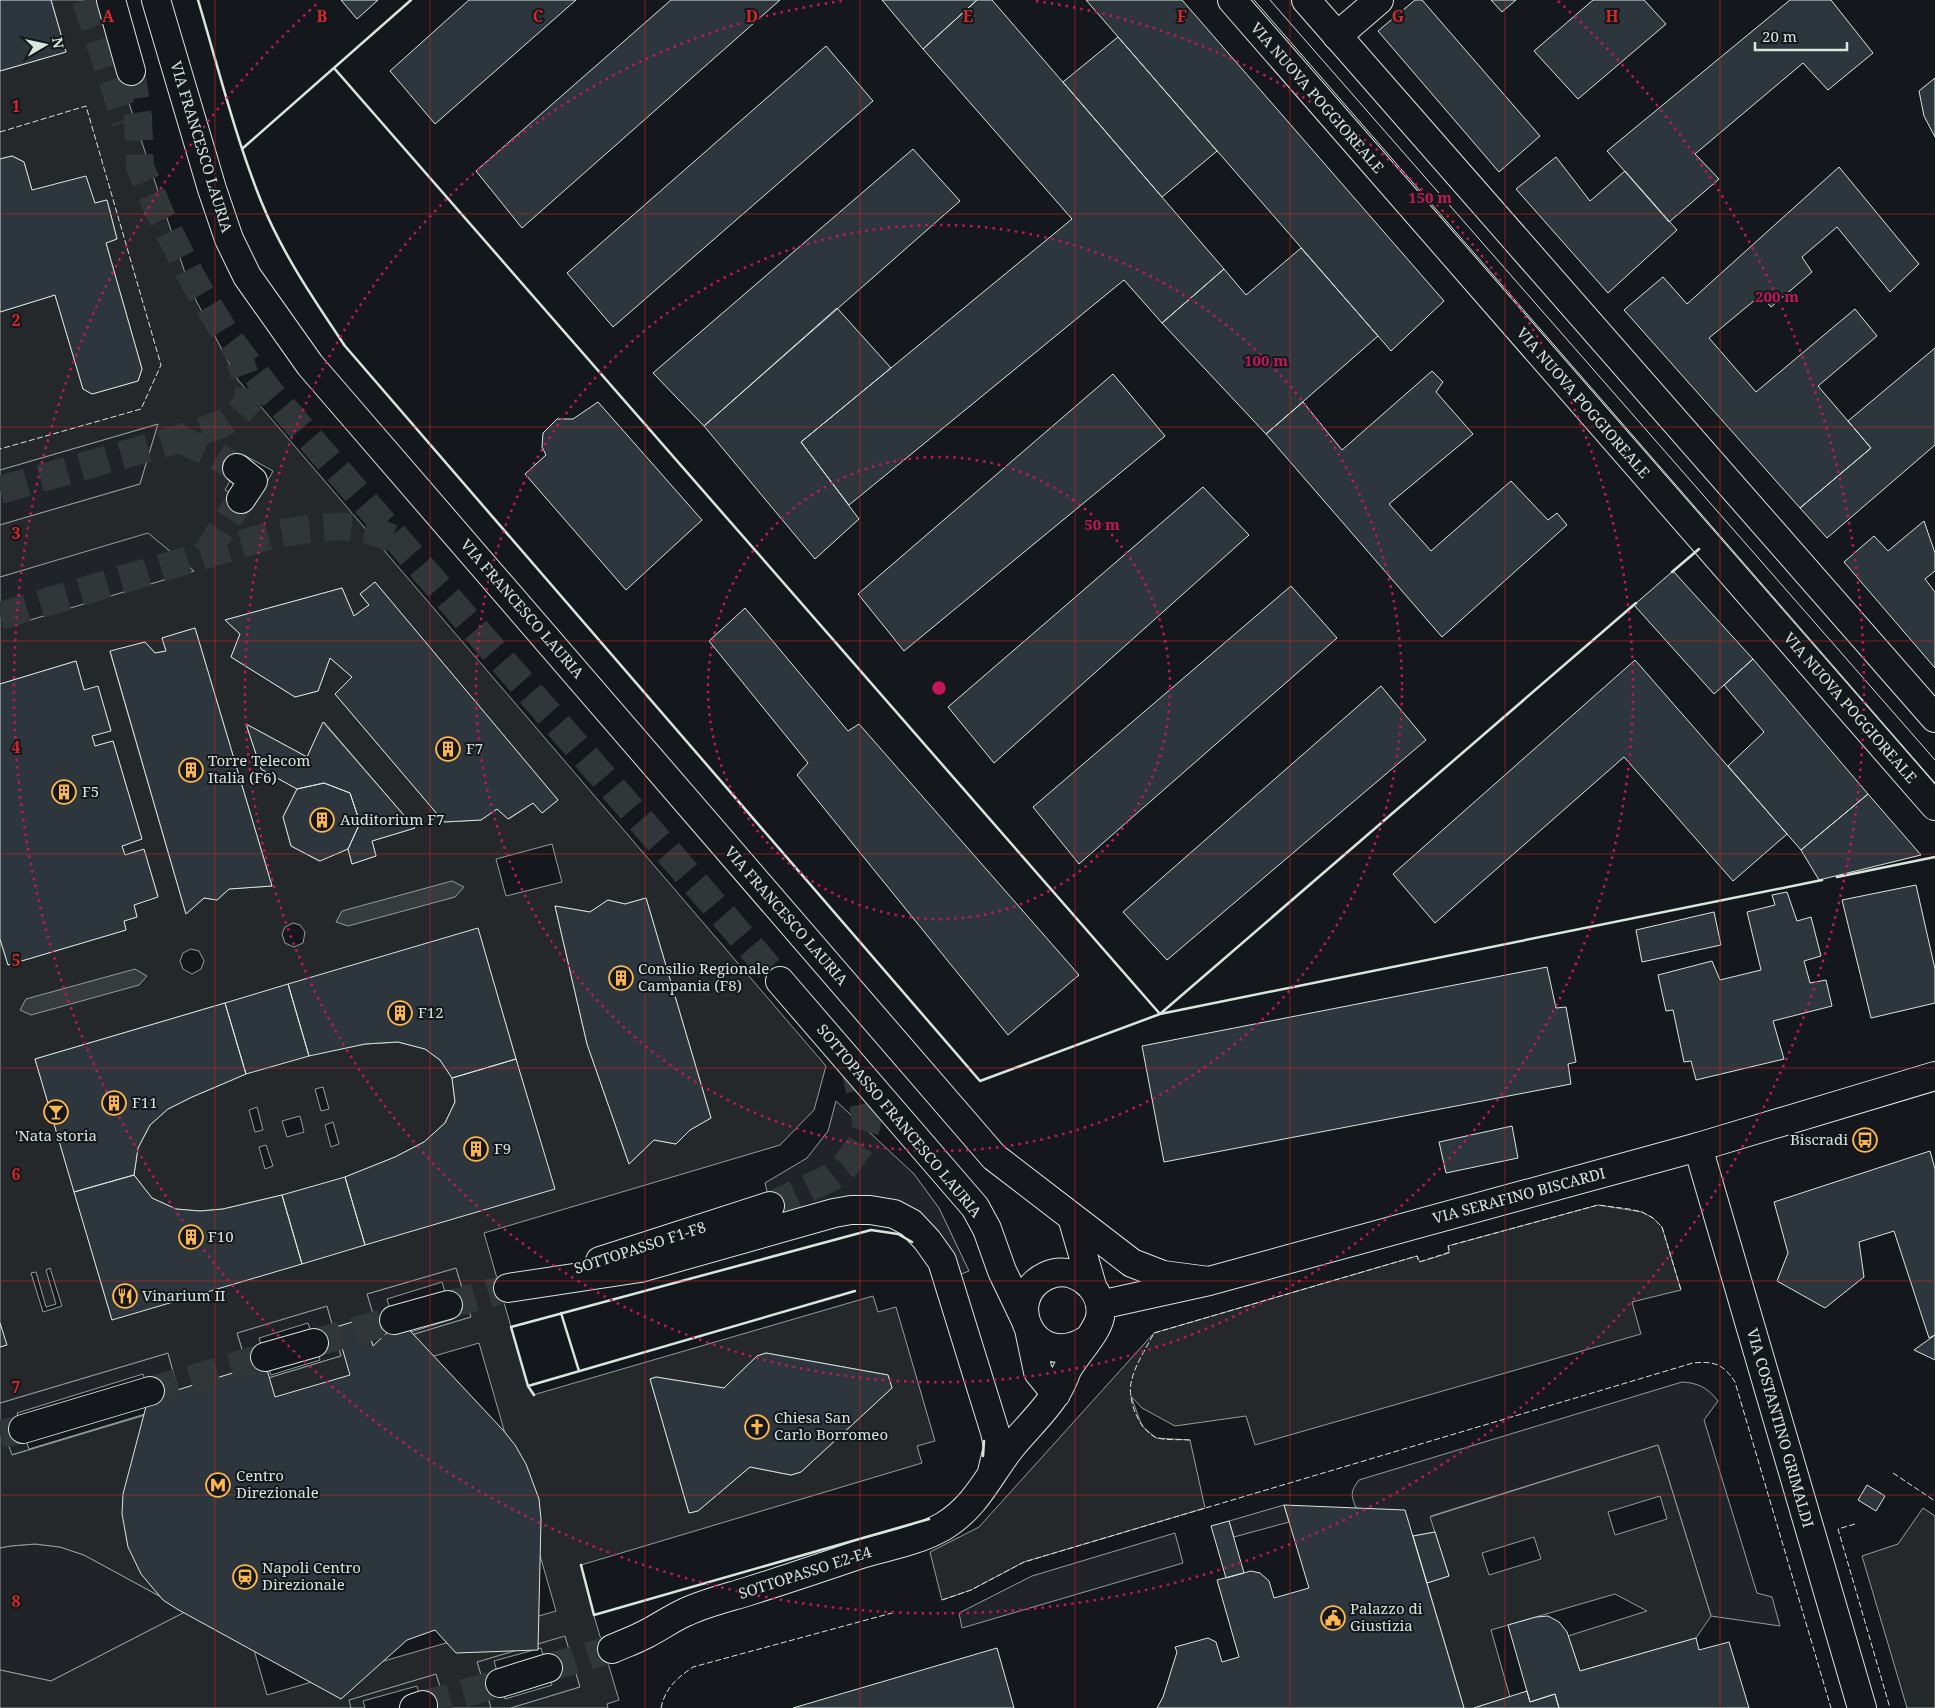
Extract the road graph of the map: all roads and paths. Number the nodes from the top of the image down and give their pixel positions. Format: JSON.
{"nodes":[{"id":1,"x":111,"y":0,"type":"edge"},
{"id":2,"x":156,"y":0,"type":"edge"},
{"id":3,"x":1232,"y":0,"type":"edge"},
{"id":4,"x":1306,"y":0,"type":"edge"},
{"id":5,"x":1379,"y":0,"type":"edge"},
{"id":6,"x":1337,"y":36,"type":"junction"},
{"id":7,"x":132,"y":71,"type":"tunnel mouth"},
{"id":8,"x":237,"y":468,"type":"tunnel mouth"},
{"id":9,"x":241,"y":499,"type":"tunnel mouth"},
{"id":10,"x":1935,"y":718,"type":"edge"},
{"id":11,"x":1935,"y":806,"type":"edge"},
{"id":12,"x":780,"y":981,"type":"tunnel mouth"},
{"id":13,"x":1935,"y":1076,"type":"edge"},
{"id":14,"x":1698,"y":1147,"type":"junction"},
{"id":15,"x":770,"y":1206,"type":"tunnel mouth"},
{"id":16,"x":1072,"y":1217,"type":"junction"},
{"id":17,"x":1210,"y":1281,"type":"junction"},
{"id":18,"x":1096,"y":1296,"type":"junction"},
{"id":19,"x":448,"y":1305,"type":"tunnel mouth"},
{"id":20,"x":394,"y":1320,"type":"tunnel mouth"},
{"id":21,"x":1027,"y":1324,"type":"junction"},
{"id":22,"x":1087,"y":1340,"type":"junction"},
{"id":23,"x":314,"y":1343,"type":"tunnel mouth"},
{"id":24,"x":265,"y":1357,"type":"tunnel mouth"},
{"id":25,"x":150,"y":1391,"type":"tunnel mouth"},
{"id":26,"x":1056,"y":1394,"type":"junction"},
{"id":27,"x":23,"y":1429,"type":"tunnel mouth"},
{"id":28,"x":988,"y":1483,"type":"junction"},
{"id":29,"x":612,"y":1649,"type":"tunnel mouth"},
{"id":30,"x":548,"y":1668,"type":"tunnel mouth"},
{"id":31,"x":500,"y":1682,"type":"tunnel mouth"},
{"id":32,"x":1862,"y":1708,"type":"edge"}],
"edges":[{"from":1,"to":7,"type":"street"},
{"from":2,"to":16,"type":"street","name":"VIA FRANCESCO LAURIA"},
{"from":3,"to":11,"type":"street","name":"VIA NUOVA POGGIOREALE"},
{"from":4,"to":6,"type":"street"},
{"from":5,"to":6,"type":"street"},
{"from":6,"to":10,"type":"street"},
{"from":8,"to":9,"type":"street"},
{"from":12,"to":21,"type":"street","name":"SOTTOPASSO FRANCESCO LAURIA"},
{"from":13,"to":14,"type":"street","name":"VIA SERAFINO BISCARDI"},
{"from":14,"to":17,"type":"street","name":"VIA SERAFINO BISCARDI"},
{"from":14,"to":32,"type":"street","name":"VIA COSTANTINO GRIMALDI"},
{"from":15,"to":28,"type":"street","name":"SOTTOPASSO F1-F8"},
{"from":16,"to":17,"type":"street","name":"VIA FRANCESCO LAURIA"},
{"from":16,"to":18,"type":"street"},
{"from":17,"to":18,"type":"street","name":"VIA SERAFINO BISCARDI"},
{"from":18,"to":21,"type":"street"},
{"from":18,"to":22,"type":"street"},
{"from":19,"to":20,"type":"street"},
{"from":21,"to":22,"type":"street"},
{"from":21,"to":26,"type":"street"},
{"from":22,"to":26,"type":"street"},
{"from":23,"to":24,"type":"street"},
{"from":25,"to":27,"type":"street"},
{"from":26,"to":28,"type":"street"},
{"from":28,"to":29,"type":"street","name":"SOTTOPASSO E2-E4"},
{"from":30,"to":31,"type":"street"}]}
